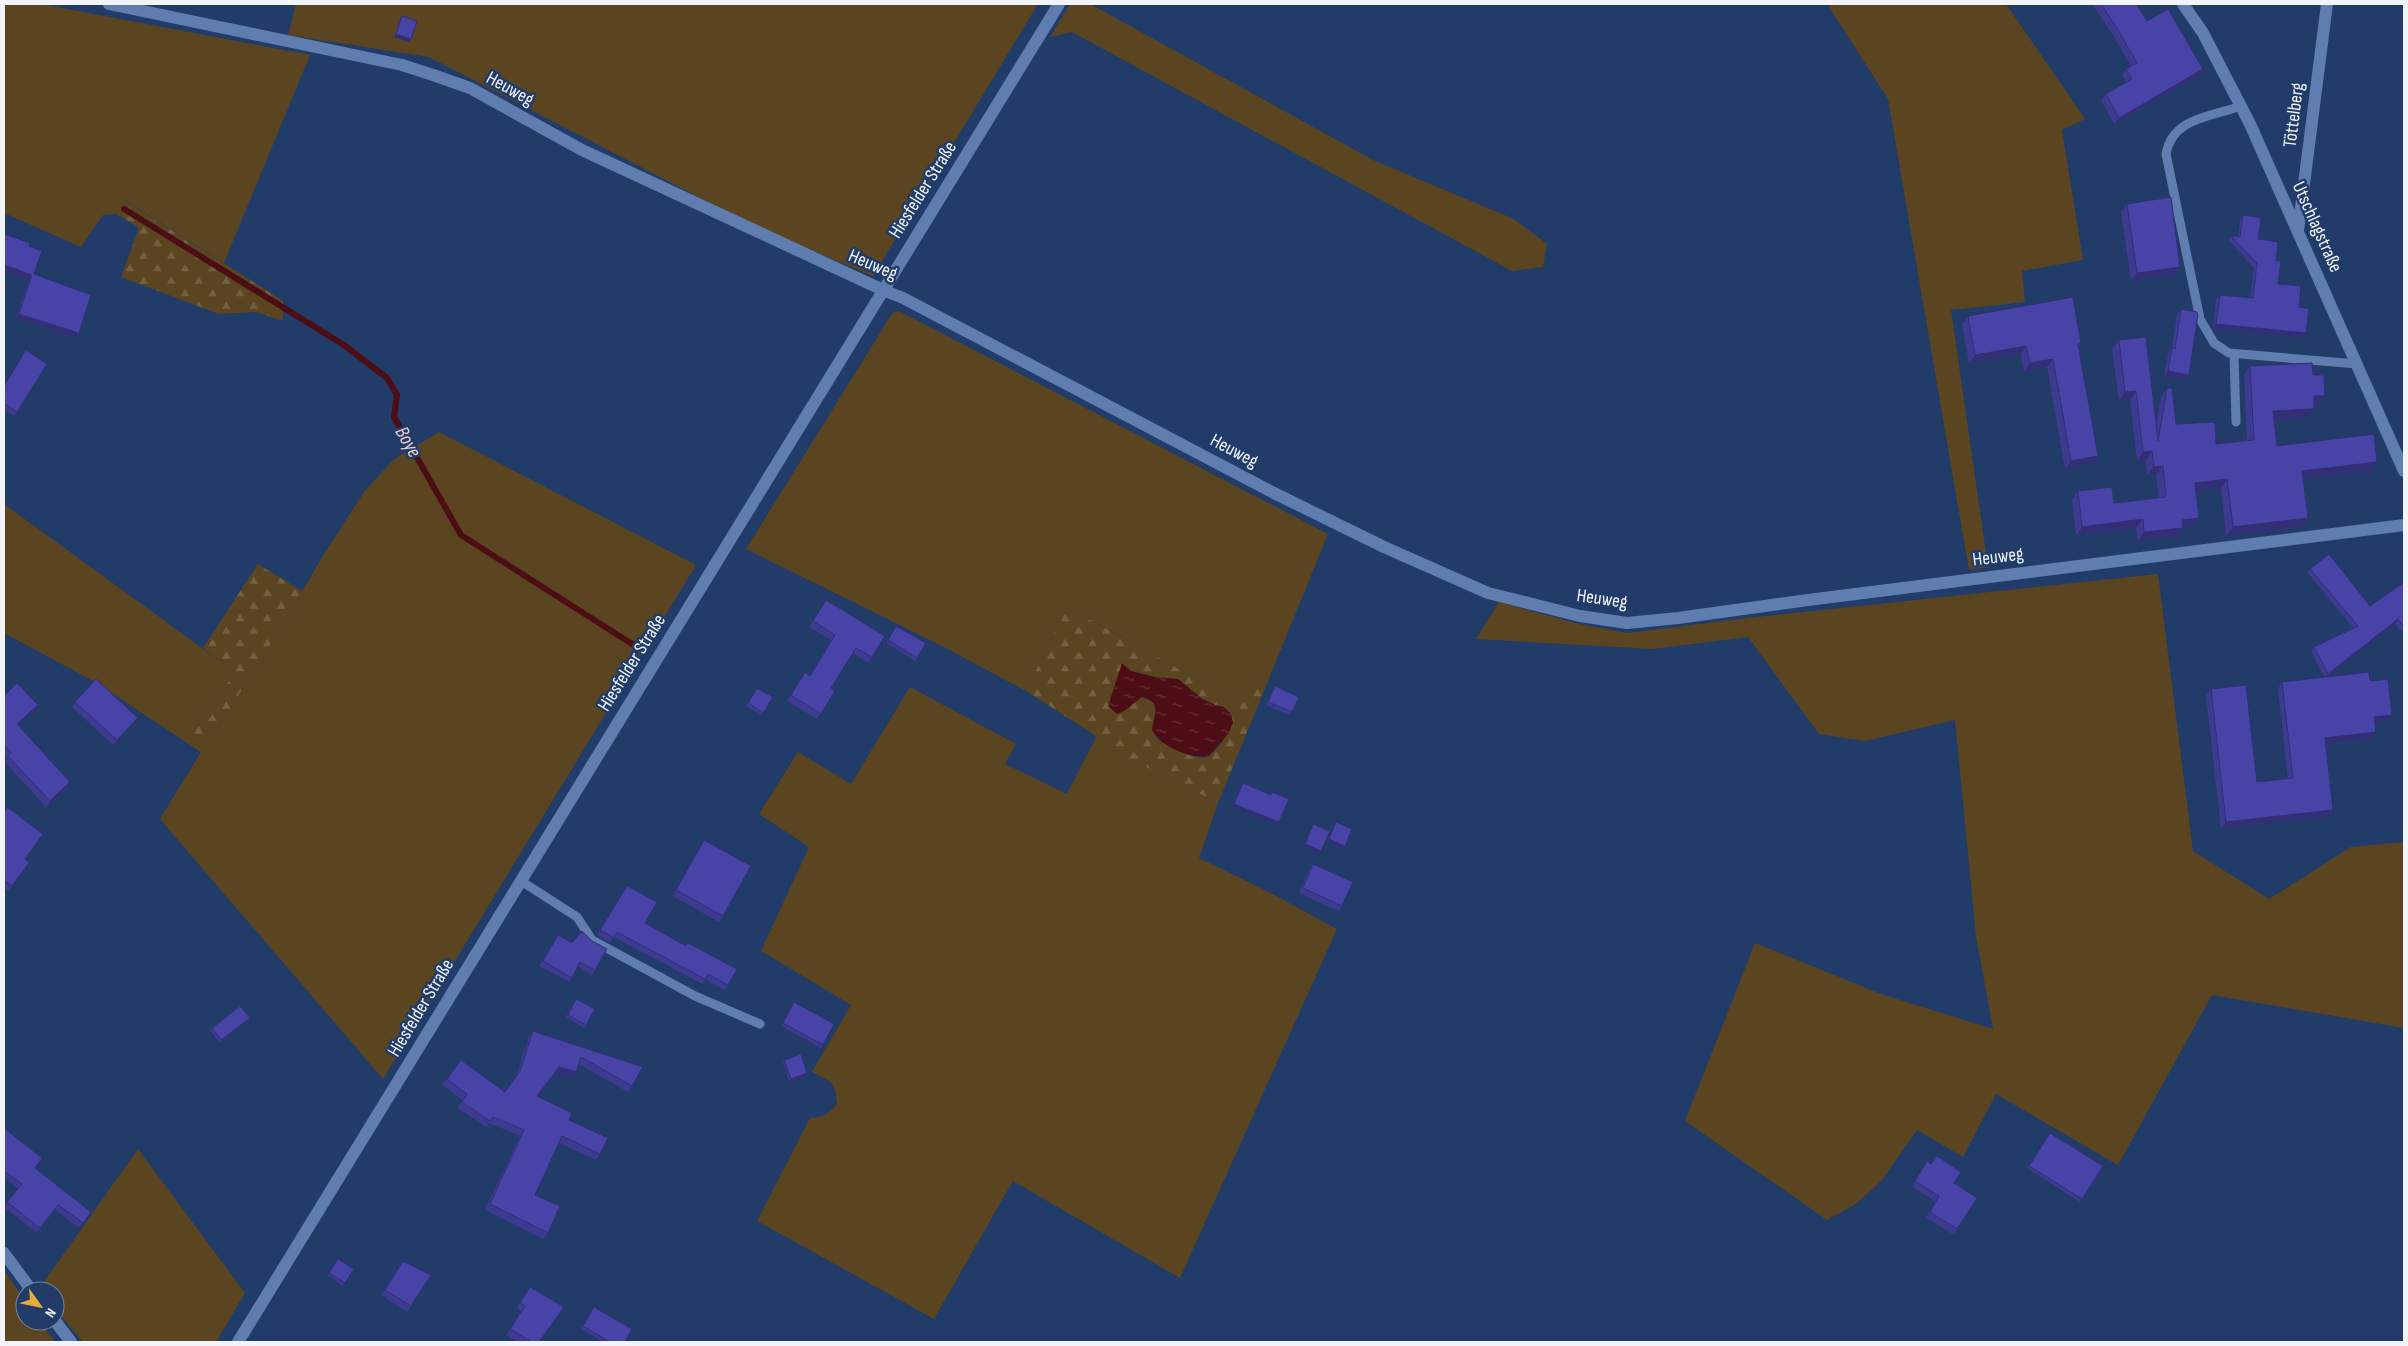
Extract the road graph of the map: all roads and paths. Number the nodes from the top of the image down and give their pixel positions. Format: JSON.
{"nodes":[{"id":1,"x":109,"y":4,"type":"edge"},
{"id":2,"x":1060,"y":4,"type":"edge"},
{"id":3,"x":2183,"y":4,"type":"edge"},
{"id":4,"x":2327,"y":4,"type":"edge"},
{"id":5,"x":2241,"y":106,"type":"junction"},
{"id":6,"x":2298,"y":231,"type":"junction"},
{"id":7,"x":883,"y":290,"type":"junction"},
{"id":8,"x":2234,"y":354,"type":"junction"},
{"id":9,"x":2357,"y":364,"type":"junction"},
{"id":10,"x":2236,"y":422,"type":"dead end"},
{"id":11,"x":2404,"y":471,"type":"edge"},
{"id":12,"x":2404,"y":525,"type":"edge"},
{"id":13,"x":521,"y":881,"type":"junction"},
{"id":14,"x":760,"y":1024,"type":"dead end"},
{"id":15,"x":4,"y":1253,"type":"edge"},
{"id":16,"x":25,"y":1281,"type":"edge"},
{"id":17,"x":63,"y":1331,"type":"edge"},
{"id":18,"x":71,"y":1342,"type":"edge"},
{"id":19,"x":238,"y":1342,"type":"edge"}],
"edges":[{"from":1,"to":7,"type":"street","name":"Heuweg"},
{"from":2,"to":7,"type":"street","name":"Hiesfelder Straße"},
{"from":3,"to":5,"type":"street","name":"Utschlagstraße"},
{"from":4,"to":6,"type":"street","name":"Töttelberg"},
{"from":5,"to":6,"type":"street","name":"Utschlagstraße"},
{"from":5,"to":8,"type":"lane"},
{"from":6,"to":9,"type":"street","name":"Utschlagstraße"},
{"from":7,"to":12,"type":"street","name":"Heuweg"},
{"from":7,"to":13,"type":"street","name":"Hiesfelder Straße"},
{"from":8,"to":9,"type":"lane"},
{"from":8,"to":10,"type":"lane"},
{"from":9,"to":11,"type":"street","name":"Utschlagstraße"},
{"from":13,"to":14,"type":"lane"},
{"from":13,"to":19,"type":"street","name":"Hiesfelder Straße"},
{"from":15,"to":16,"type":"street"},
{"from":17,"to":18,"type":"street"}]}
